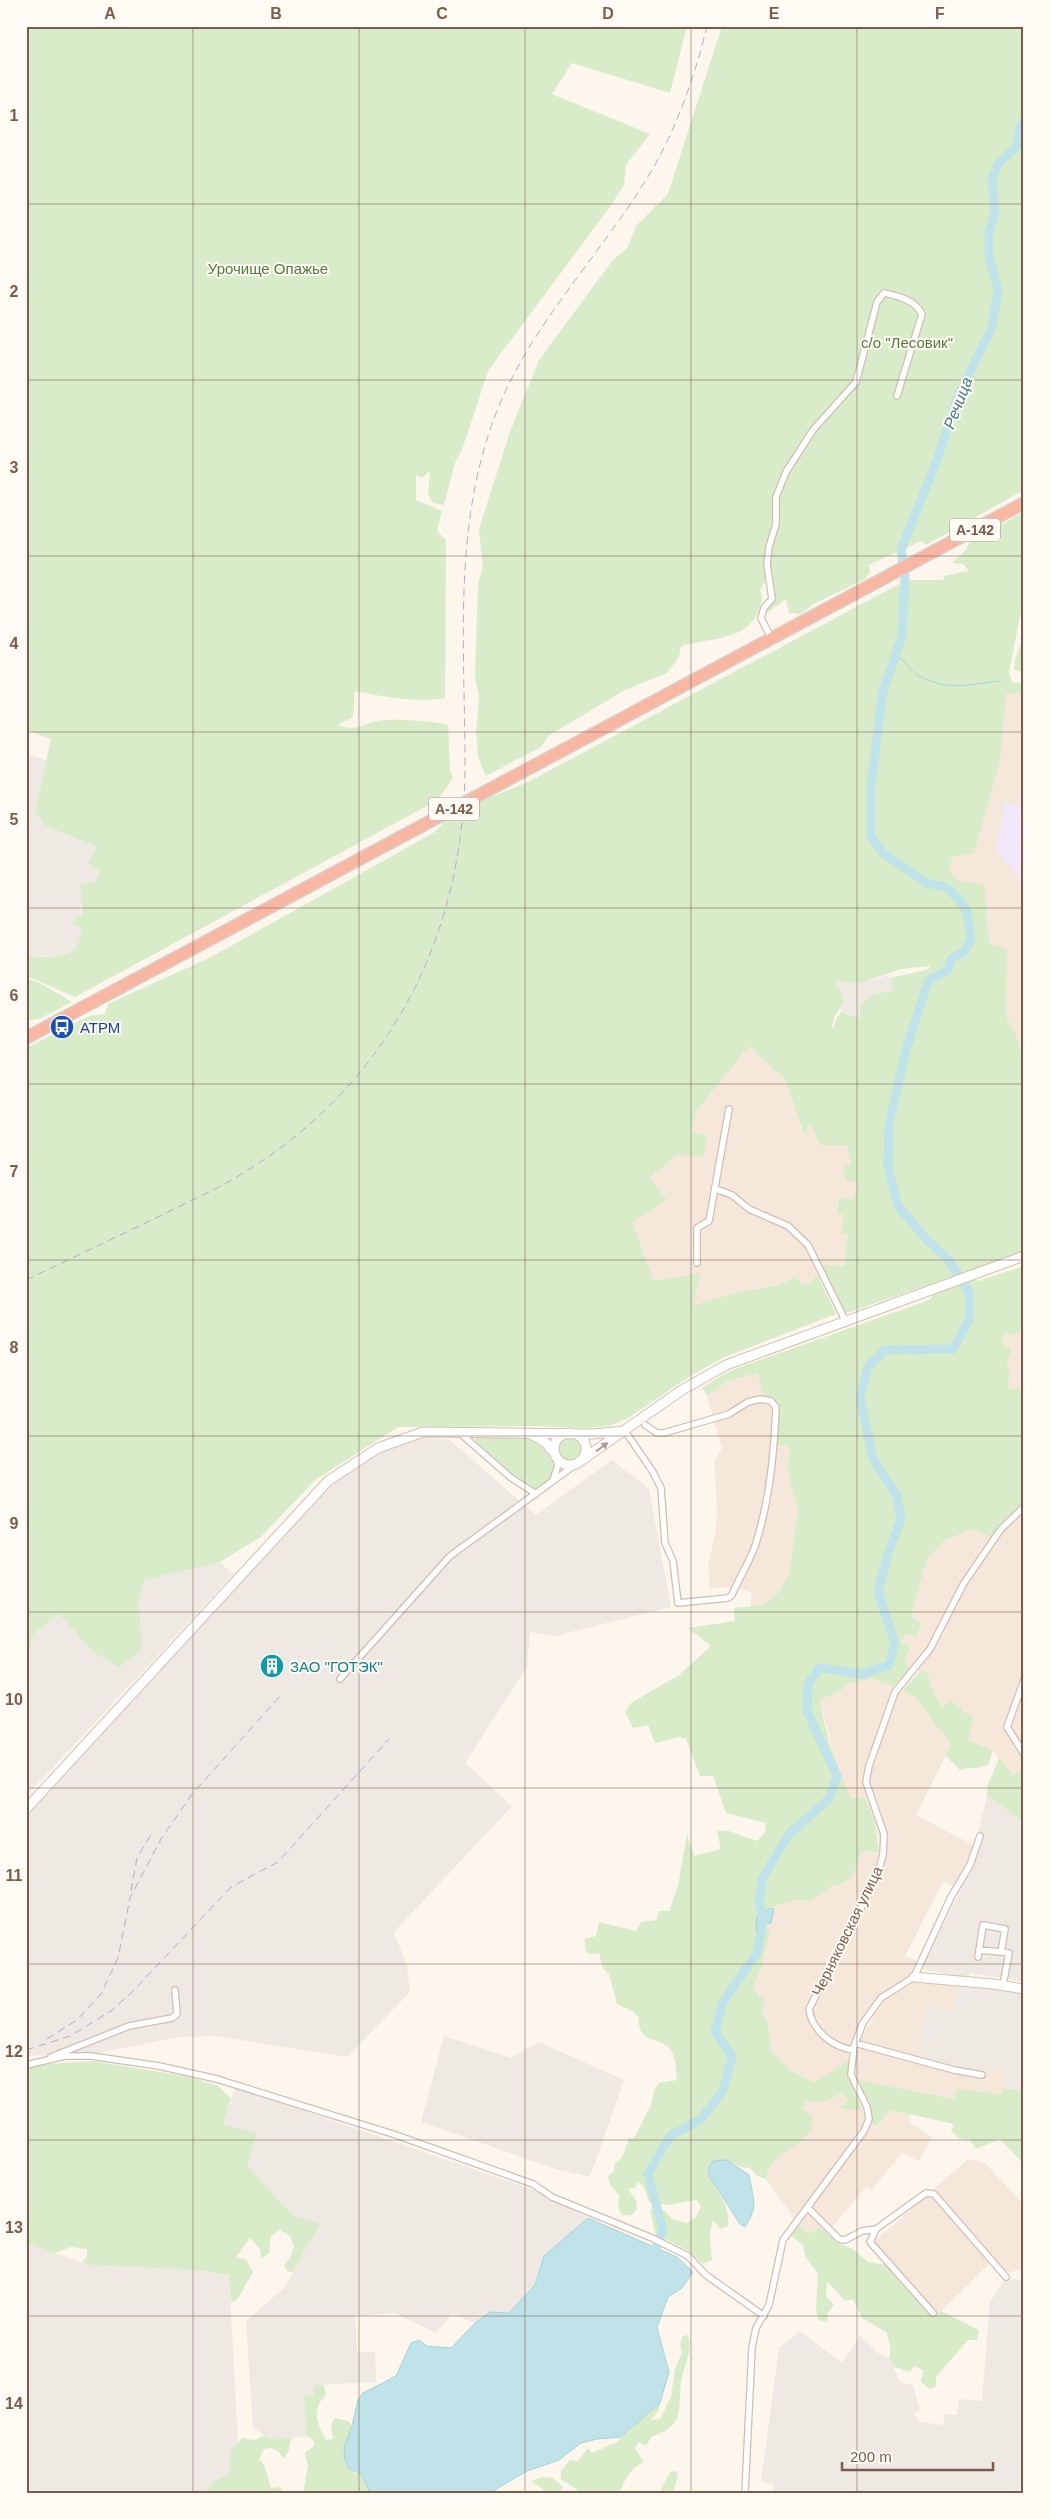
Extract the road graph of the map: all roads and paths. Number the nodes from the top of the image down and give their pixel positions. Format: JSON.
{"nodes":[{"id":1,"x":897,"y":396,"type":"dead end"},
{"id":2,"x":1024,"y":503,"type":"edge"},
{"id":3,"x":771,"y":638,"type":"junction"},
{"id":4,"x":26,"y":1038,"type":"edge"},
{"id":5,"x":728,"y":1109,"type":"dead end"},
{"id":6,"x":716,"y":1189,"type":"junction"},
{"id":7,"x":1024,"y":1256,"type":"edge"},
{"id":8,"x":697,"y":1264,"type":"dead end"},
{"id":9,"x":845,"y":1320,"type":"junction"},
{"id":10,"x":646,"y":1425,"type":"dead end"},
{"id":11,"x":521,"y":1431,"type":"junction"},
{"id":12,"x":625,"y":1431,"type":"junction"},
{"id":13,"x":458,"y":1432,"type":"junction"},
{"id":14,"x":572,"y":1434,"type":"junction"},
{"id":15,"x":555,"y":1455,"type":"junction"},
{"id":16,"x":579,"y":1462,"type":"junction"},
{"id":17,"x":552,"y":1482,"type":"junction"},
{"id":18,"x":536,"y":1494,"type":"junction"},
{"id":19,"x":1024,"y":1507,"type":"edge"},
{"id":20,"x":340,"y":1679,"type":"dead end"},
{"id":21,"x":1024,"y":1680,"type":"edge"},
{"id":22,"x":1024,"y":1754,"type":"edge"},
{"id":23,"x":26,"y":1809,"type":"edge"},
{"id":24,"x":980,"y":1836,"type":"dead end"},
{"id":25,"x":979,"y":1950,"type":"junction"},
{"id":26,"x":1001,"y":1952,"type":"junction"},
{"id":27,"x":978,"y":1957,"type":"dead end"},
{"id":28,"x":914,"y":1977,"type":"junction"},
{"id":29,"x":1003,"y":1986,"type":"junction"},
{"id":30,"x":1024,"y":1989,"type":"edge"},
{"id":31,"x":174,"y":1990,"type":"dead end"},
{"id":32,"x":855,"y":2043,"type":"junction"},
{"id":33,"x":853,"y":2050,"type":"junction"},
{"id":34,"x":37,"y":2062,"type":"junction"},
{"id":35,"x":26,"y":2065,"type":"edge"},
{"id":36,"x":982,"y":2074,"type":"dead end"},
{"id":37,"x":808,"y":2208,"type":"junction"},
{"id":38,"x":876,"y":2228,"type":"junction"},
{"id":39,"x":1006,"y":2277,"type":"dead end"},
{"id":40,"x":933,"y":2313,"type":"dead end"},
{"id":41,"x":764,"y":2316,"type":"junction"},
{"id":42,"x":744,"y":2493,"type":"edge"}],
"edges":[{"from":1,"to":3,"type":"street"},
{"from":2,"to":3,"type":"highway","number":"А-142"},
{"from":3,"to":4,"type":"highway","number":"А-142"},
{"from":5,"to":6,"type":"street"},
{"from":6,"to":8,"type":"street"},
{"from":6,"to":9,"type":"street"},
{"from":7,"to":9,"type":"street"},
{"from":9,"to":12,"type":"street"},
{"from":10,"to":12,"type":"street"},
{"from":11,"to":13,"type":"street"},
{"from":11,"to":14,"type":"street"},
{"from":11,"to":15,"type":"street"},
{"from":12,"to":14,"type":"street"},
{"from":16,"to":12,"type":"street","one_way":true},
{"from":13,"to":18,"type":"street"},
{"from":13,"to":23,"type":"street"},
{"from":14,"to":15,"type":"street"},
{"from":14,"to":16,"type":"street"},
{"from":15,"to":16,"type":"street"},
{"from":15,"to":17,"type":"street"},
{"from":16,"to":17,"type":"street"},
{"from":17,"to":18,"type":"street"},
{"from":18,"to":20,"type":"street"},
{"from":19,"to":33,"type":"street","name":"Черняковская улица"},
{"from":21,"to":22,"type":"street"},
{"from":24,"to":28,"type":"street"},
{"from":25,"to":26,"type":"street"},
{"from":25,"to":26,"type":"street"},
{"from":25,"to":27,"type":"street"},
{"from":26,"to":29,"type":"street"},
{"from":28,"to":29,"type":"street"},
{"from":28,"to":32,"type":"street"},
{"from":29,"to":30,"type":"street"},
{"from":31,"to":34,"type":"street"},
{"from":32,"to":33,"type":"street"},
{"from":32,"to":36,"type":"street"},
{"from":33,"to":37,"type":"street"},
{"from":34,"to":35,"type":"street"},
{"from":34,"to":41,"type":"street"},
{"from":37,"to":38,"type":"street"},
{"from":37,"to":41,"type":"street"},
{"from":38,"to":39,"type":"street"},
{"from":38,"to":40,"type":"street"},
{"from":41,"to":42,"type":"street"}]}
